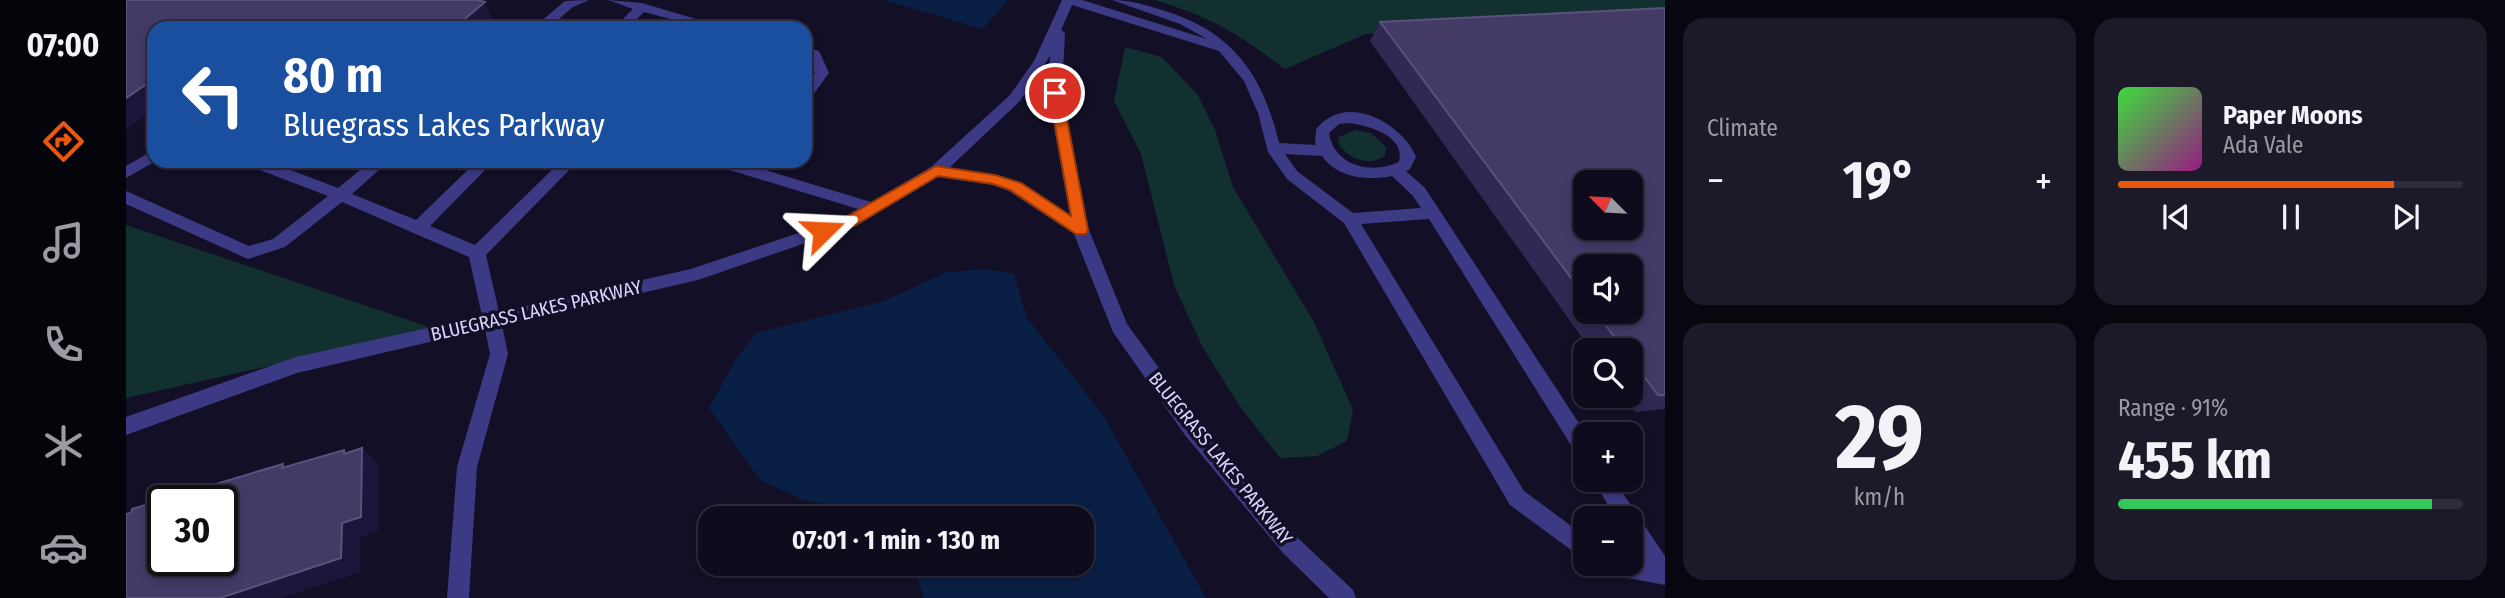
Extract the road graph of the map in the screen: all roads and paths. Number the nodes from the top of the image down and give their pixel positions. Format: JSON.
{"nodes":[{"id":1,"x":583,"y":0,"type":"edge"},
{"id":2,"x":614,"y":0,"type":"edge"},
{"id":3,"x":1070,"y":0,"type":"edge"},
{"id":4,"x":1118,"y":0,"type":"edge"},
{"id":5,"x":642,"y":8,"type":"junction"},
{"id":6,"x":548,"y":21,"type":"edge"},
{"id":7,"x":628,"y":21,"type":"edge"},
{"id":8,"x":684,"y":21,"type":"edge"},
{"id":9,"x":1058,"y":24,"type":"junction"},
{"id":10,"x":1224,"y":48,"type":"junction"},
{"id":11,"x":812,"y":53,"type":"edge"},
{"id":12,"x":812,"y":87,"type":"edge"},
{"id":13,"x":1273,"y":148,"type":"junction"},
{"id":14,"x":1325,"y":151,"type":"junction"},
{"id":15,"x":147,"y":160,"type":"edge"},
{"id":16,"x":270,"y":168,"type":"edge"},
{"id":17,"x":373,"y":168,"type":"edge"},
{"id":18,"x":479,"y":168,"type":"edge"},
{"id":19,"x":563,"y":168,"type":"edge"},
{"id":20,"x":758,"y":168,"type":"edge"},
{"id":21,"x":936,"y":171,"type":"junction"},
{"id":22,"x":1396,"y":171,"type":"junction"},
{"id":23,"x":126,"y":173,"type":"edge"},
{"id":24,"x":340,"y":195,"type":"junction"},
{"id":25,"x":126,"y":197,"type":"edge"},
{"id":26,"x":873,"y":208,"type":"junction"},
{"id":27,"x":1433,"y":213,"type":"junction"},
{"id":28,"x":1350,"y":219,"type":"junction"},
{"id":29,"x":418,"y":228,"type":"junction"},
{"id":30,"x":1081,"y":230,"type":"junction"},
{"id":31,"x":477,"y":253,"type":"junction"},
{"id":32,"x":491,"y":320,"type":"junction"},
{"id":33,"x":126,"y":426,"type":"edge"},
{"id":34,"x":1573,"y":432,"type":"edge"},
{"id":35,"x":1573,"y":541,"type":"edge"},
{"id":36,"x":1643,"y":541,"type":"edge"},
{"id":37,"x":1643,"y":570,"type":"edge"},
{"id":38,"x":1664,"y":573,"type":"edge"},
{"id":39,"x":458,"y":598,"type":"edge"},
{"id":40,"x":1345,"y":598,"type":"edge"}],
"edges":[{"from":1,"to":6,"type":"street"},
{"from":2,"to":5,"type":"street"},
{"from":3,"to":9,"type":"street","name":"BLUEGRASS LAKES PARKWAY"},
{"from":3,"to":10,"type":"street"},
{"from":4,"to":10,"type":"street"},
{"from":5,"to":7,"type":"street"},
{"from":5,"to":8,"type":"street"},
{"from":9,"to":21,"type":"street","name":"BLUEGRASS LAKES PARKWAY"},
{"from":9,"to":30,"type":"street","name":"BLUEGRASS LAKES PARKWAY"},
{"from":10,"to":13,"type":"street"},
{"from":11,"to":12,"type":"street"},
{"from":13,"to":14,"type":"street"},
{"from":13,"to":28,"type":"street"},
{"from":14,"to":22,"type":"street"},
{"from":14,"to":22,"type":"street"},
{"from":15,"to":23,"type":"street"},
{"from":16,"to":24,"type":"street"},
{"from":17,"to":24,"type":"street"},
{"from":18,"to":29,"type":"street"},
{"from":19,"to":31,"type":"street"},
{"from":20,"to":26,"type":"street"},
{"from":21,"to":26,"type":"street","name":"BLUEGRASS LAKES PARKWAY"},
{"from":21,"to":30,"type":"street"},
{"from":22,"to":27,"type":"street"},
{"from":24,"to":25,"type":"street"},
{"from":24,"to":29,"type":"street"},
{"from":26,"to":32,"type":"street","name":"BLUEGRASS LAKES PARKWAY"},
{"from":27,"to":28,"type":"street"},
{"from":27,"to":34,"type":"street"},
{"from":28,"to":35,"type":"street"},
{"from":29,"to":31,"type":"street"},
{"from":30,"to":40,"type":"street","name":"BLUEGRASS LAKES PARKWAY"},
{"from":31,"to":32,"type":"street"},
{"from":32,"to":33,"type":"street","name":"BLUEGRASS LAKES PARKWAY"},
{"from":32,"to":39,"type":"street"},
{"from":36,"to":38,"type":"street"},
{"from":37,"to":38,"type":"street"}]}
